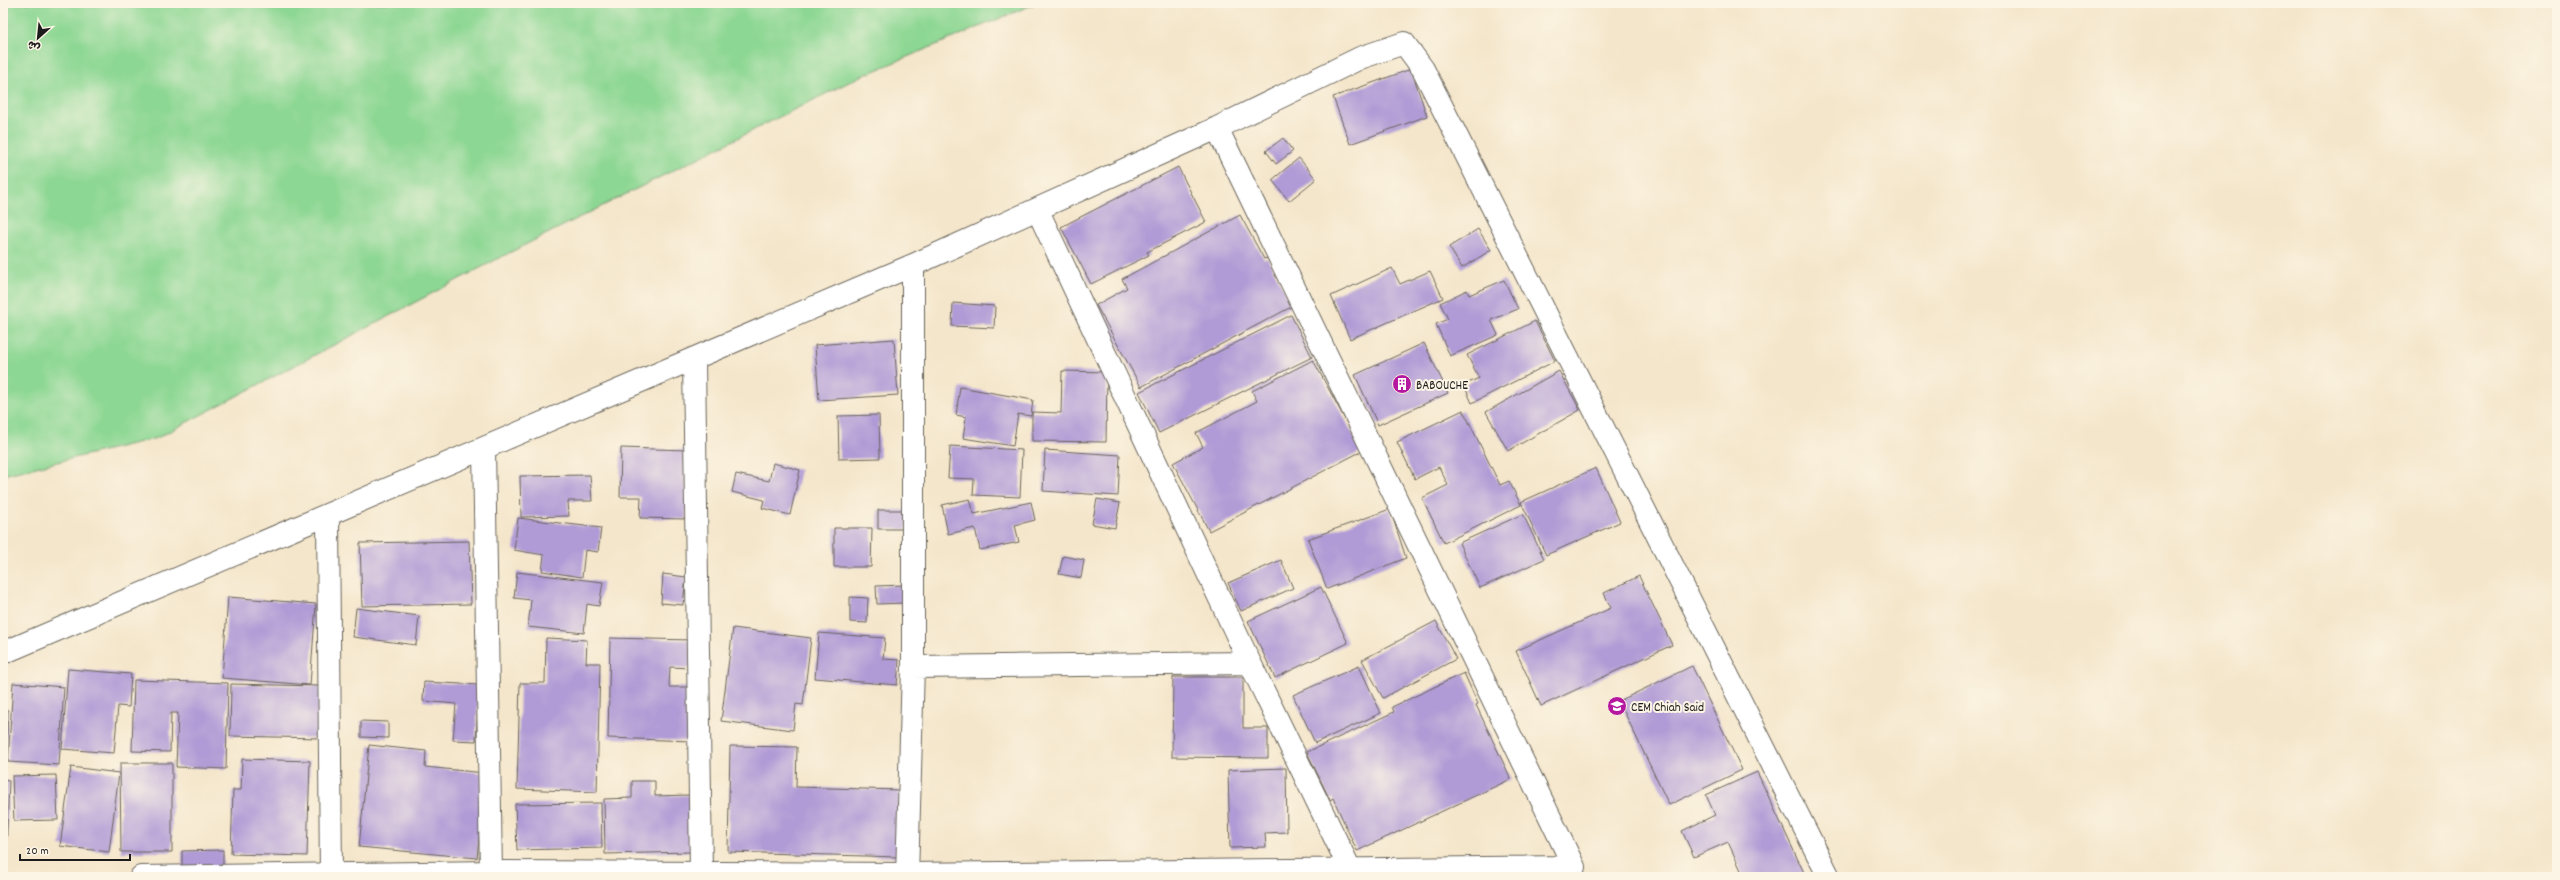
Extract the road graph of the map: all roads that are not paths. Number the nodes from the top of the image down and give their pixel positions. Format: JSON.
{"nodes":[{"id":1,"x":1217,"y":128,"type":"junction"},
{"id":2,"x":1038,"y":211,"type":"junction"},
{"id":3,"x":913,"y":265,"type":"junction"},
{"id":4,"x":694,"y":359,"type":"junction"},
{"id":5,"x":484,"y":448,"type":"junction"},
{"id":6,"x":328,"y":515,"type":"junction"},
{"id":7,"x":3,"y":653,"type":"edge"},
{"id":8,"x":1250,"y":662,"type":"junction"},
{"id":9,"x":913,"y":668,"type":"junction"},
{"id":10,"x":1350,"y":868,"type":"junction"},
{"id":11,"x":491,"y":872,"type":"junction"},
{"id":12,"x":701,"y":872,"type":"junction"},
{"id":13,"x":331,"y":876,"type":"edge"},
{"id":14,"x":907,"y":876,"type":"edge"},
{"id":15,"x":141,"y":877,"type":"edge"},
{"id":16,"x":1829,"y":877,"type":"edge"}],
"edges":[{"from":1,"to":2,"type":"street"},
{"from":1,"to":10,"type":"street"},
{"from":1,"to":16,"type":"street"},
{"from":2,"to":3,"type":"street"},
{"from":2,"to":8,"type":"street"},
{"from":3,"to":4,"type":"street"},
{"from":3,"to":9,"type":"street"},
{"from":4,"to":5,"type":"street"},
{"from":4,"to":12,"type":"street"},
{"from":5,"to":6,"type":"street"},
{"from":5,"to":11,"type":"street"},
{"from":6,"to":7,"type":"street"},
{"from":6,"to":13,"type":"street"},
{"from":8,"to":9,"type":"street"},
{"from":8,"to":10,"type":"street"},
{"from":9,"to":14,"type":"street"},
{"from":10,"to":14,"type":"street"},
{"from":11,"to":12,"type":"street"},
{"from":11,"to":13,"type":"street"},
{"from":12,"to":14,"type":"street"},
{"from":13,"to":15,"type":"street"}]}
